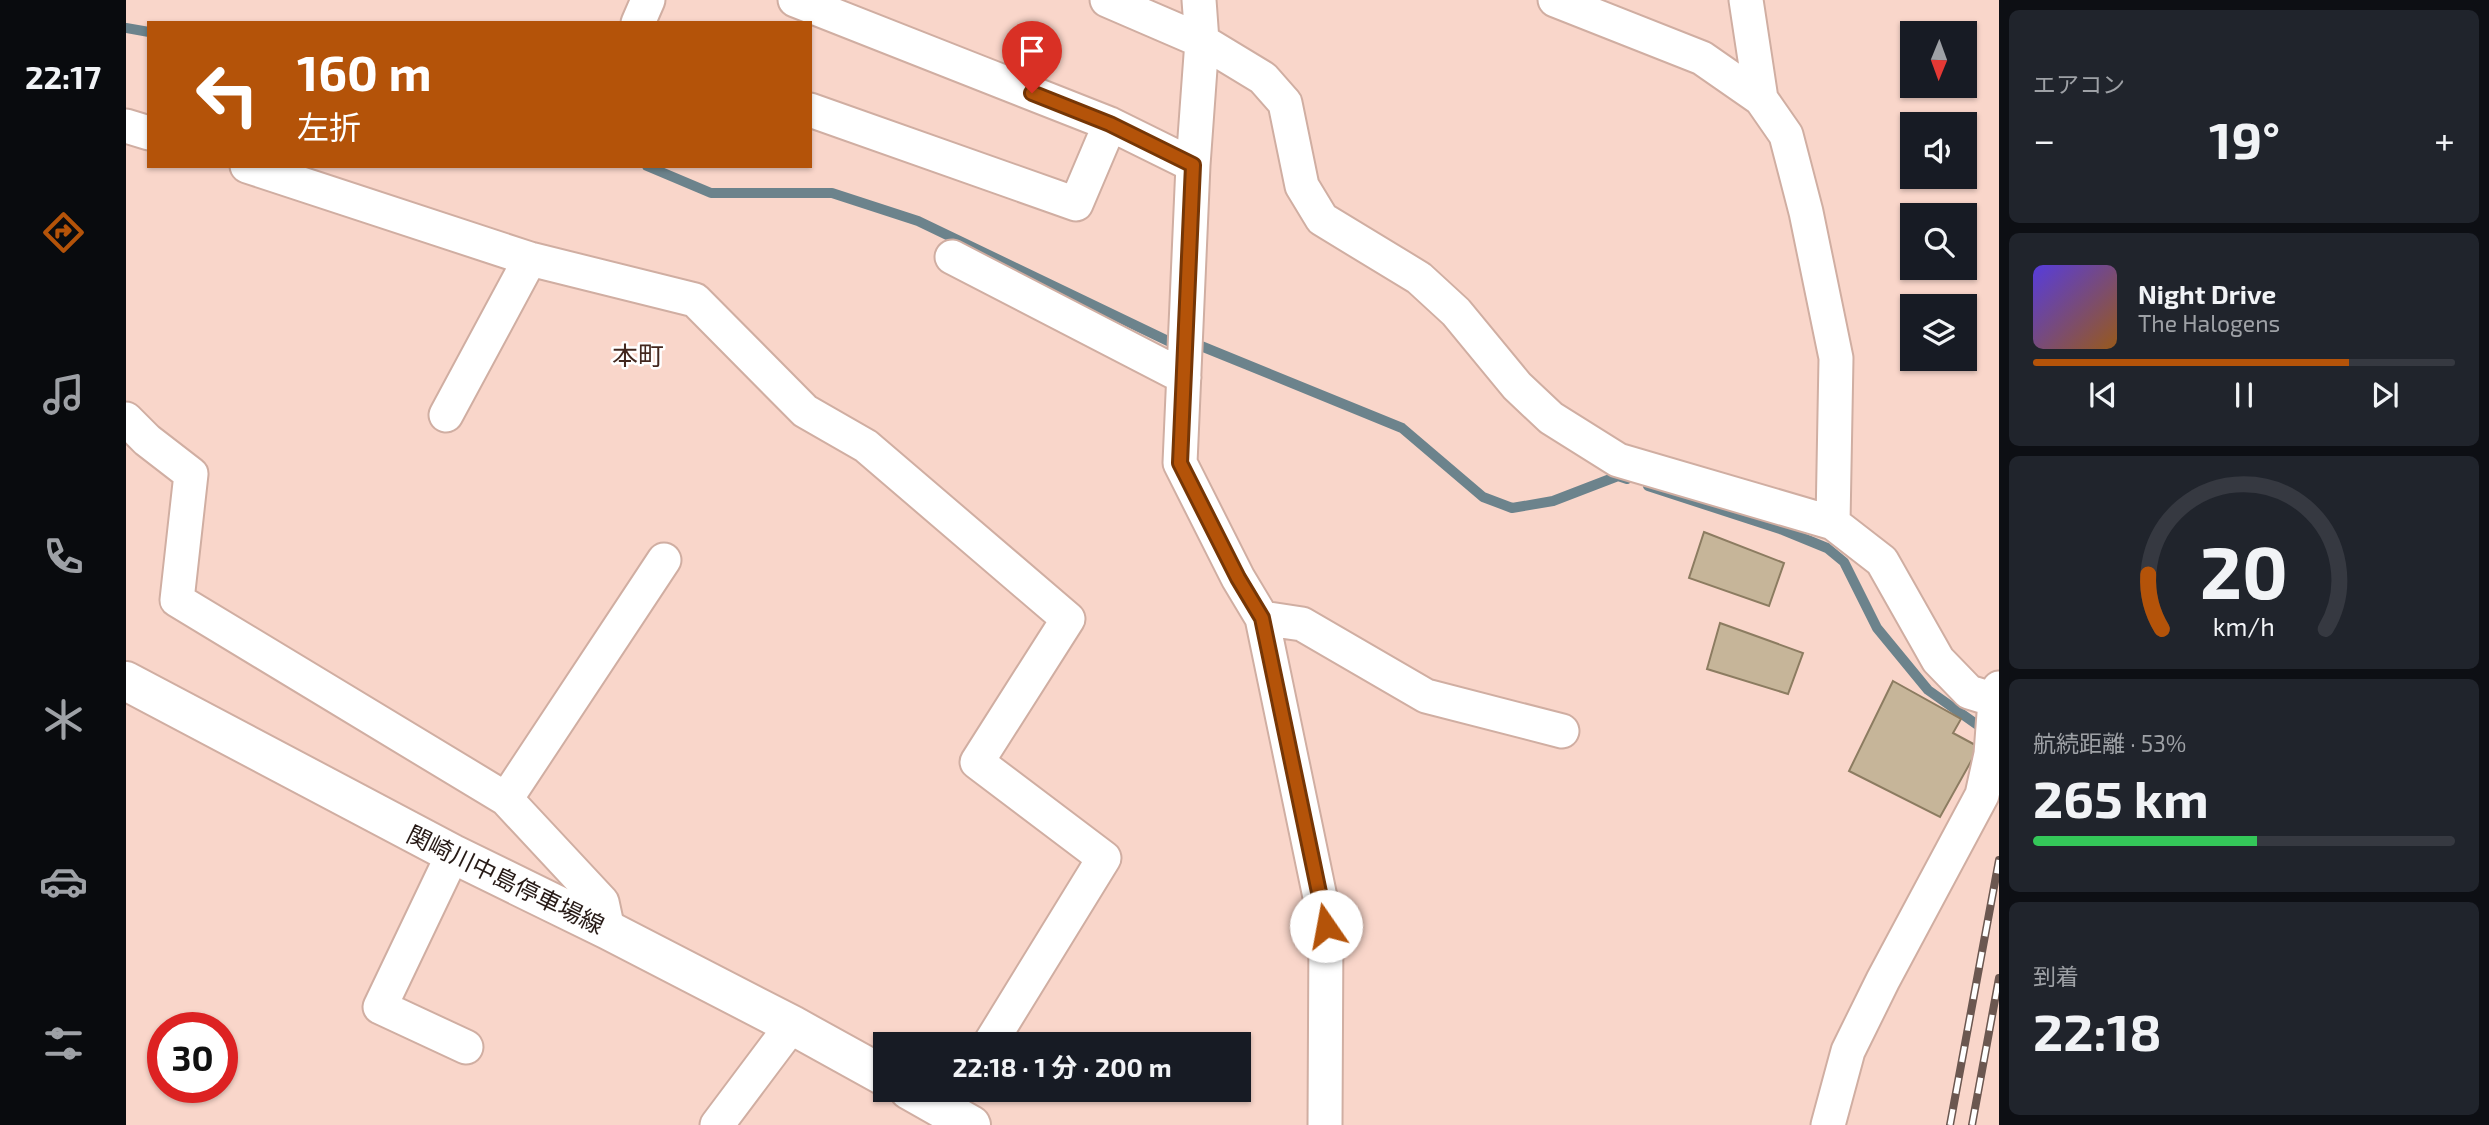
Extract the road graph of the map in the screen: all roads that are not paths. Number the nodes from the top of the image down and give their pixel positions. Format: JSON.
{"nodes":[{"id":1,"x":648,"y":0,"type":"edge"},
{"id":2,"x":795,"y":0,"type":"edge"},
{"id":3,"x":1107,"y":0,"type":"edge"},
{"id":4,"x":1199,"y":0,"type":"edge"},
{"id":5,"x":1555,"y":0,"type":"edge"},
{"id":6,"x":1746,"y":0,"type":"edge"},
{"id":7,"x":639,"y":21,"type":"edge"},
{"id":8,"x":1202,"y":41,"type":"junction"},
{"id":9,"x":1761,"y":99,"type":"junction"},
{"id":10,"x":812,"y":111,"type":"edge"},
{"id":11,"x":1110,"y":124,"type":"junction"},
{"id":12,"x":126,"y":125,"type":"edge"},
{"id":13,"x":147,"y":132,"type":"edge"},
{"id":14,"x":1193,"y":165,"type":"junction"},
{"id":15,"x":253,"y":168,"type":"edge"},
{"id":16,"x":952,"y":257,"type":"dead end"},
{"id":17,"x":530,"y":259,"type":"junction"},
{"id":18,"x":1184,"y":377,"type":"junction"},
{"id":19,"x":446,"y":415,"type":"dead end"},
{"id":20,"x":126,"y":419,"type":"edge"},
{"id":21,"x":1833,"y":523,"type":"junction"},
{"id":22,"x":664,"y":560,"type":"dead end"},
{"id":23,"x":1262,"y":618,"type":"junction"},
{"id":24,"x":126,"y":681,"type":"edge"},
{"id":25,"x":1996,"y":702,"type":"edge"},
{"id":26,"x":1562,"y":731,"type":"dead end"},
{"id":27,"x":506,"y":799,"type":"junction"},
{"id":28,"x":453,"y":854,"type":"junction"},
{"id":29,"x":608,"y":930,"type":"junction"},
{"id":30,"x":792,"y":1025,"type":"junction"},
{"id":31,"x":997,"y":1032,"type":"edge"},
{"id":32,"x":466,"y":1047,"type":"dead end"},
{"id":33,"x":873,"y":1070,"type":"edge"},
{"id":34,"x":941,"y":1102,"type":"edge"},
{"id":35,"x":960,"y":1109,"type":"edge"},
{"id":36,"x":717,"y":1125,"type":"edge"},
{"id":37,"x":1325,"y":1125,"type":"edge"},
{"id":38,"x":1828,"y":1125,"type":"edge"}],
"edges":[{"from":1,"to":7,"type":"street"},
{"from":2,"to":11,"type":"street"},
{"from":3,"to":8,"type":"street"},
{"from":4,"to":8,"type":"street"},
{"from":5,"to":9,"type":"street"},
{"from":6,"to":9,"type":"street"},
{"from":8,"to":14,"type":"street"},
{"from":8,"to":21,"type":"street"},
{"from":9,"to":21,"type":"street"},
{"from":10,"to":11,"type":"street"},
{"from":11,"to":14,"type":"street"},
{"from":12,"to":13,"type":"street"},
{"from":14,"to":18,"type":"street"},
{"from":15,"to":17,"type":"street"},
{"from":16,"to":18,"type":"street"},
{"from":17,"to":19,"type":"street"},
{"from":17,"to":31,"type":"street"},
{"from":18,"to":23,"type":"street"},
{"from":20,"to":27,"type":"street"},
{"from":21,"to":25,"type":"street"},
{"from":22,"to":27,"type":"street"},
{"from":23,"to":26,"type":"street"},
{"from":23,"to":37,"type":"street"},
{"from":24,"to":28,"type":"main road","name":"関崎川中島停車場線"},
{"from":25,"to":38,"type":"street"},
{"from":27,"to":29,"type":"street"},
{"from":28,"to":29,"type":"main road","name":"関崎川中島停車場線"},
{"from":28,"to":32,"type":"street"},
{"from":29,"to":30,"type":"main road","name":"関崎川中島停車場線"},
{"from":30,"to":33,"type":"main road","name":"関崎川中島停車場線"},
{"from":30,"to":36,"type":"street"},
{"from":34,"to":35,"type":"main road"}]}
